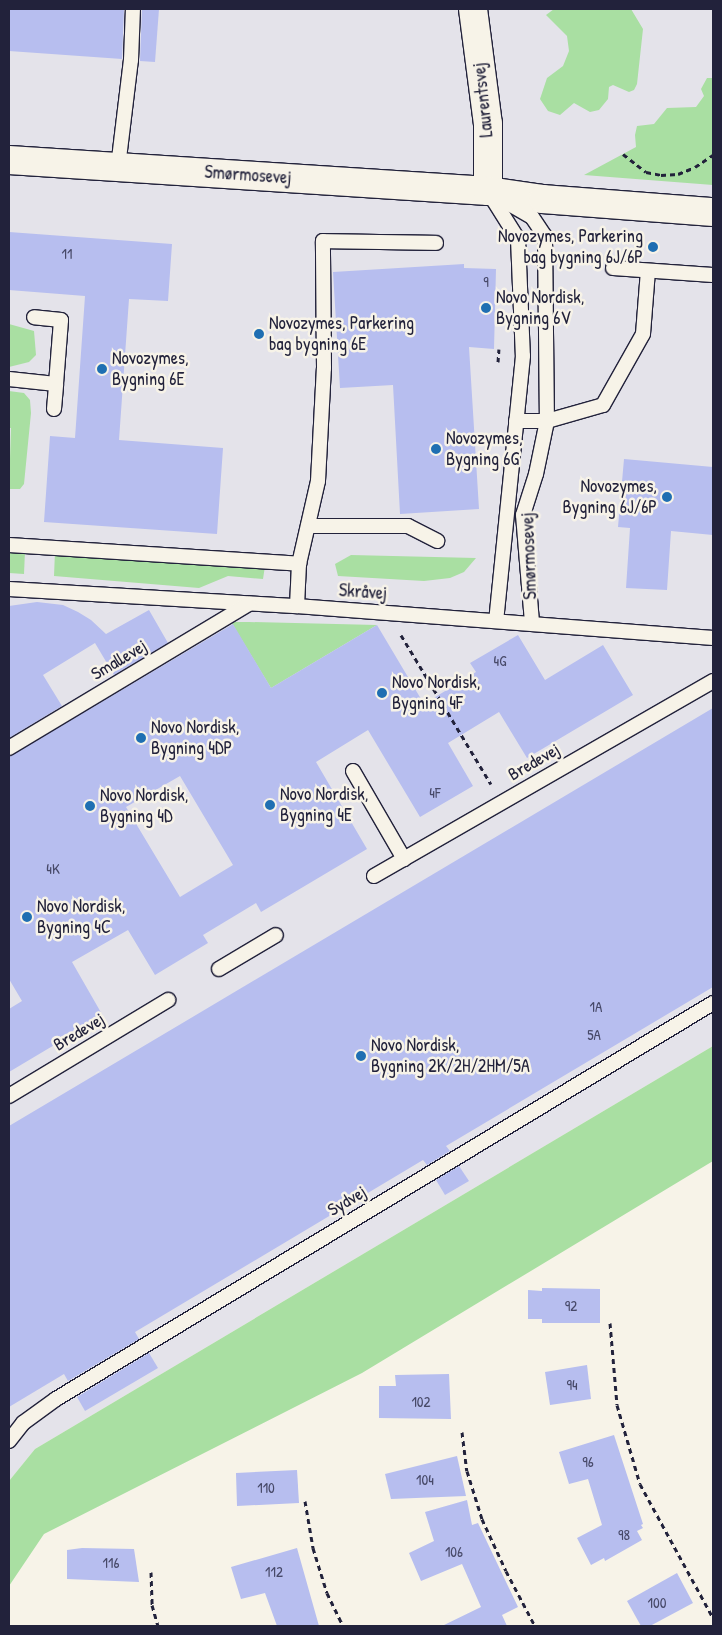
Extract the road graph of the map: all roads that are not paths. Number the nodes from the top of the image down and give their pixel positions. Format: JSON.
{"nodes":[{"id":1,"x":133,"y":9,"type":"edge"},
{"id":2,"x":473,"y":9,"type":"edge"},
{"id":3,"x":9,"y":160,"type":"edge"},
{"id":4,"x":118,"y":167,"type":"junction"},
{"id":5,"x":488,"y":191,"type":"junction"},
{"id":6,"x":713,"y":212,"type":"edge"},
{"id":7,"x":436,"y":243,"type":"dead end"},
{"id":8,"x":613,"y":268,"type":"dead end"},
{"id":9,"x":648,"y":271,"type":"junction"},
{"id":10,"x":713,"y":275,"type":"edge"},
{"id":11,"x":34,"y":317,"type":"dead end"},
{"id":12,"x":9,"y":380,"type":"edge"},
{"id":13,"x":56,"y":384,"type":"junction"},
{"id":14,"x":54,"y":409,"type":"dead end"},
{"id":15,"x":516,"y":421,"type":"junction"},
{"id":16,"x":547,"y":421,"type":"junction"},
{"id":17,"x":308,"y":526,"type":"junction"},
{"id":18,"x":437,"y":541,"type":"dead end"},
{"id":19,"x":9,"y":545,"type":"edge"},
{"id":20,"x":299,"y":564,"type":"junction"},
{"id":21,"x":9,"y":589,"type":"edge"},
{"id":22,"x":249,"y":604,"type":"junction"},
{"id":23,"x":297,"y":606,"type":"junction"},
{"id":24,"x":496,"y":620,"type":"junction"},
{"id":25,"x":532,"y":623,"type":"junction"},
{"id":26,"x":713,"y":638,"type":"edge"},
{"id":27,"x":713,"y":681,"type":"edge"},
{"id":28,"x":9,"y":748,"type":"edge"},
{"id":29,"x":352,"y":771,"type":"dead end"},
{"id":30,"x":404,"y":859,"type":"junction"},
{"id":31,"x":374,"y":876,"type":"dead end"},
{"id":32,"x":276,"y":935,"type":"dead end"},
{"id":33,"x":219,"y":969,"type":"dead end"},
{"id":34,"x":168,"y":1000,"type":"dead end"},
{"id":35,"x":713,"y":1003,"type":"edge"},
{"id":36,"x":9,"y":1096,"type":"edge"},
{"id":37,"x":9,"y":1441,"type":"edge"}],
"edges":[{"from":1,"to":4,"type":"lane"},
{"from":2,"to":5,"type":"street","name":"Laurentsvej"},
{"from":3,"to":4,"type":"street","name":"Smørmosevej"},
{"from":4,"to":5,"type":"street","name":"Smørmosevej"},
{"from":5,"to":6,"type":"street","name":"Smørmosevej"},
{"from":5,"to":15,"type":"lane","name":"Smørmosevej"},
{"from":5,"to":16,"type":"lane","name":"Smørmosevej"},
{"from":7,"to":17,"type":"lane"},
{"from":8,"to":9,"type":"lane"},
{"from":9,"to":10,"type":"lane"},
{"from":9,"to":16,"type":"lane"},
{"from":11,"to":13,"type":"lane"},
{"from":12,"to":13,"type":"lane"},
{"from":13,"to":14,"type":"lane"},
{"from":15,"to":16,"type":"lane"},
{"from":15,"to":24,"type":"lane","name":"Smørmosevej"},
{"from":16,"to":25,"type":"lane","name":"Smørmosevej"},
{"from":17,"to":18,"type":"lane"},
{"from":17,"to":20,"type":"lane"},
{"from":19,"to":20,"type":"lane"},
{"from":20,"to":23,"type":"lane"},
{"from":21,"to":22,"type":"lane","name":"Skråvej"},
{"from":22,"to":23,"type":"lane","name":"Skråvej"},
{"from":22,"to":28,"type":"lane","name":"Smallevej"},
{"from":23,"to":24,"type":"lane","name":"Skråvej"},
{"from":24,"to":25,"type":"lane","name":"Skråvej"},
{"from":25,"to":26,"type":"lane","name":"Skråvej"},
{"from":27,"to":30,"type":"lane","name":"Bredevej"},
{"from":29,"to":30,"type":"lane"},
{"from":30,"to":31,"type":"lane","name":"Bredevej"},
{"from":32,"to":33,"type":"lane"},
{"from":34,"to":36,"type":"lane","name":"Bredevej"},
{"from":35,"to":37,"type":"lane","name":"Sydvej"}]}
